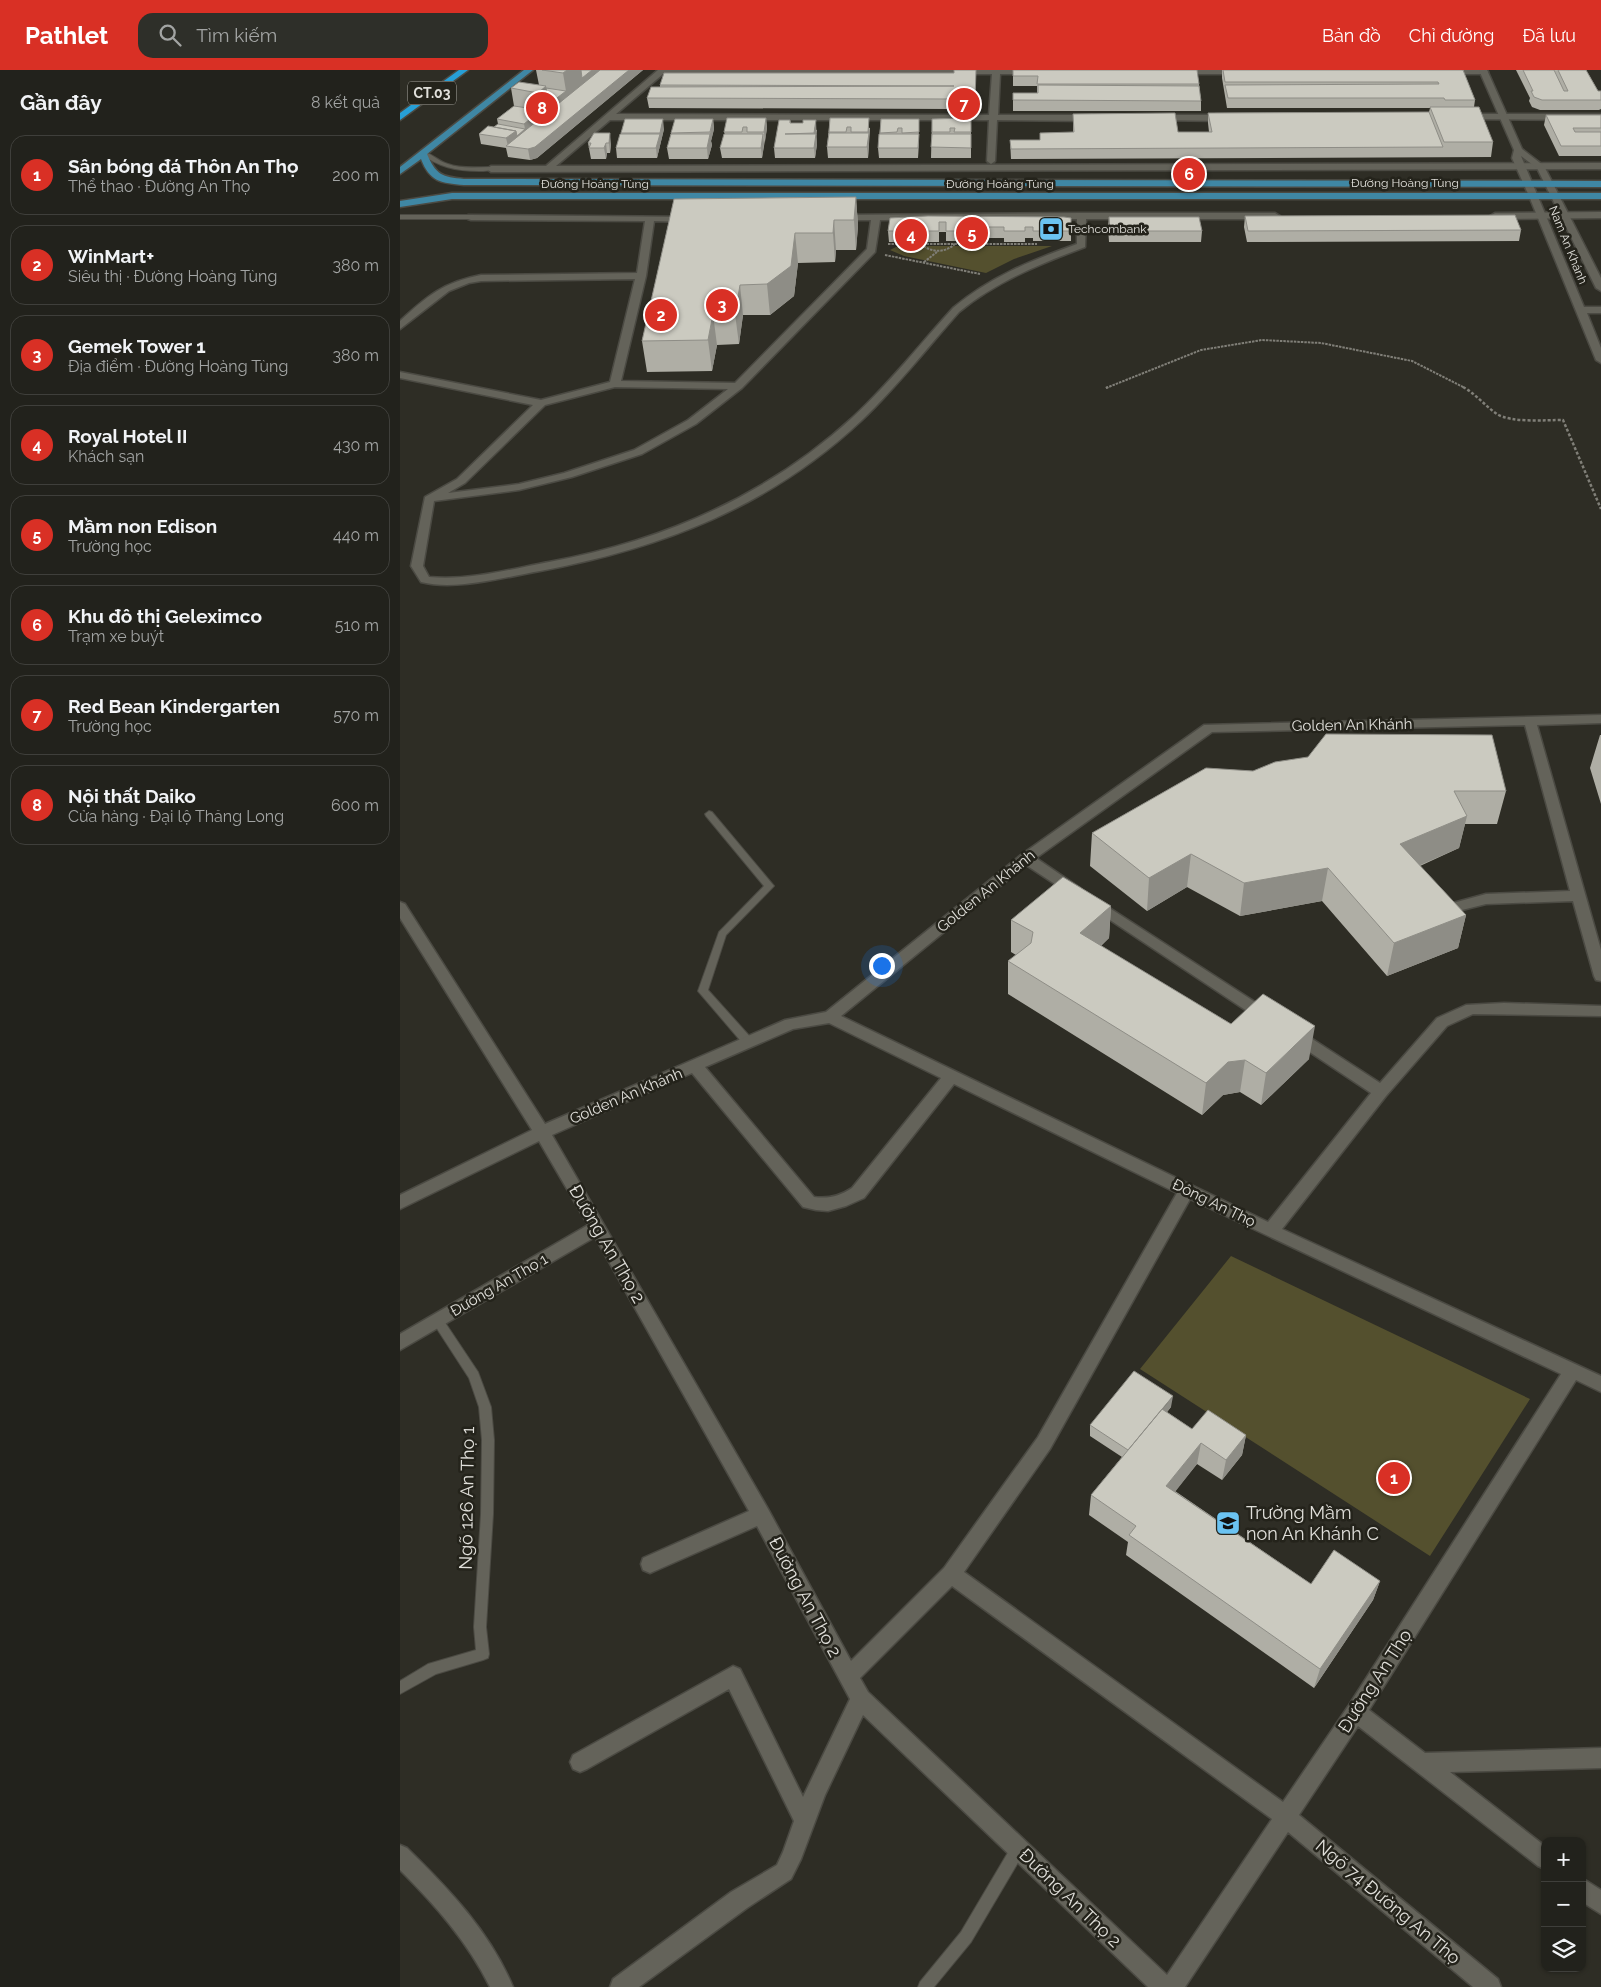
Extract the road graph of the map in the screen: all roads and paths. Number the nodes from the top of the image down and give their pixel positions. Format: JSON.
{"nodes":[{"id":1,"x":464,"y":70,"type":"edge"},
{"id":2,"x":529,"y":70,"type":"edge"},
{"id":3,"x":662,"y":71,"type":"edge"},
{"id":4,"x":996,"y":71,"type":"edge"},
{"id":5,"x":1206,"y":71,"type":"edge"},
{"id":6,"x":1484,"y":71,"type":"edge"},
{"id":7,"x":1046,"y":72,"type":"edge"},
{"id":8,"x":1168,"y":72,"type":"edge"},
{"id":9,"x":1249,"y":72,"type":"edge"},
{"id":10,"x":1435,"y":72,"type":"edge"},
{"id":11,"x":400,"y":117,"type":"edge"},
{"id":12,"x":1452,"y":117,"type":"edge"},
{"id":13,"x":1504,"y":117,"type":"junction"},
{"id":14,"x":1601,"y":117,"type":"edge"},
{"id":15,"x":607,"y":118,"type":"junction"},
{"id":16,"x":994,"y":118,"type":"junction"},
{"id":17,"x":1106,"y":118,"type":"edge"},
{"id":18,"x":1146,"y":118,"type":"edge"},
{"id":19,"x":1234,"y":118,"type":"edge"},
{"id":20,"x":1518,"y":150,"type":"junction"},
{"id":21,"x":422,"y":152,"type":"junction"},
{"id":22,"x":991,"y":161,"type":"dead end"},
{"id":23,"x":1520,"y":166,"type":"junction"},
{"id":24,"x":1540,"y":166,"type":"junction"},
{"id":25,"x":1601,"y":166,"type":"edge"},
{"id":26,"x":549,"y":168,"type":"junction"},
{"id":27,"x":491,"y":169,"type":"joint"},
{"id":28,"x":400,"y":170,"type":"edge"},
{"id":29,"x":1528,"y":183,"type":"junction"},
{"id":30,"x":1550,"y":183,"type":"junction"},
{"id":31,"x":1601,"y":184,"type":"edge"},
{"id":32,"x":1534,"y":196,"type":"junction"},
{"id":33,"x":1556,"y":196,"type":"junction"},
{"id":34,"x":1601,"y":196,"type":"edge"},
{"id":35,"x":400,"y":204,"type":"edge"},
{"id":36,"x":1566,"y":215,"type":"junction"},
{"id":37,"x":1601,"y":215,"type":"edge"},
{"id":38,"x":876,"y":216,"type":"junction"},
{"id":39,"x":1082,"y":216,"type":"junction"},
{"id":40,"x":1287,"y":216,"type":"edge"},
{"id":41,"x":1483,"y":216,"type":"edge"},
{"id":42,"x":1542,"y":216,"type":"junction"},
{"id":43,"x":400,"y":217,"type":"edge"},
{"id":44,"x":471,"y":217,"type":"joint"},
{"id":45,"x":827,"y":217,"type":"edge"},
{"id":46,"x":699,"y":219,"type":"edge"},
{"id":47,"x":650,"y":220,"type":"junction"},
{"id":48,"x":921,"y":244,"type":"junction"},
{"id":49,"x":955,"y":244,"type":"junction"},
{"id":50,"x":1043,"y":244,"type":"edge"},
{"id":51,"x":871,"y":248,"type":"junction"},
{"id":52,"x":938,"y":251,"type":"junction"},
{"id":53,"x":924,"y":263,"type":"junction"},
{"id":54,"x":1598,"y":275,"type":"edge"},
{"id":55,"x":641,"y":276,"type":"junction"},
{"id":56,"x":1000,"y":278,"type":"junction"},
{"id":57,"x":1601,"y":288,"type":"edge"},
{"id":58,"x":1580,"y":310,"type":"junction"},
{"id":59,"x":1601,"y":310,"type":"edge"},
{"id":60,"x":400,"y":326,"type":"edge"},
{"id":61,"x":1601,"y":360,"type":"edge"},
{"id":62,"x":400,"y":375,"type":"edge"},
{"id":63,"x":615,"y":384,"type":"junction"},
{"id":64,"x":738,"y":386,"type":"junction"},
{"id":65,"x":1106,"y":388,"type":"dead end"},
{"id":66,"x":541,"y":403,"type":"junction"},
{"id":67,"x":429,"y":499,"type":"junction"},
{"id":68,"x":1601,"y":508,"type":"edge"},
{"id":69,"x":1601,"y":719,"type":"edge"},
{"id":70,"x":1530,"y":721,"type":"junction"},
{"id":71,"x":709,"y":814,"type":"dead end"},
{"id":72,"x":1026,"y":858,"type":"junction"},
{"id":73,"x":1578,"y":896,"type":"junction"},
{"id":74,"x":1458,"y":906,"type":"edge"},
{"id":75,"x":401,"y":912,"type":"edge"},
{"id":76,"x":1601,"y":976,"type":"edge"},
{"id":77,"x":1601,"y":1011,"type":"edge"},
{"id":78,"x":830,"y":1017,"type":"junction"},
{"id":79,"x":749,"y":1043,"type":"junction"},
{"id":80,"x":695,"y":1066,"type":"junction"},
{"id":81,"x":951,"y":1076,"type":"junction"},
{"id":82,"x":1381,"y":1092,"type":"junction"},
{"id":83,"x":542,"y":1132,"type":"junction"},
{"id":84,"x":1187,"y":1190,"type":"junction"},
{"id":85,"x":400,"y":1202,"type":"edge"},
{"id":86,"x":598,"y":1227,"type":"junction"},
{"id":87,"x":1271,"y":1231,"type":"junction"},
{"id":88,"x":438,"y":1321,"type":"junction"},
{"id":89,"x":400,"y":1343,"type":"edge"},
{"id":90,"x":1572,"y":1371,"type":"junction"},
{"id":91,"x":1601,"y":1384,"type":"edge"},
{"id":92,"x":761,"y":1515,"type":"junction"},
{"id":93,"x":650,"y":1564,"type":"dead end"},
{"id":94,"x":951,"y":1574,"type":"junction"},
{"id":95,"x":848,"y":1677,"type":"junction"},
{"id":96,"x":400,"y":1688,"type":"edge"},
{"id":97,"x":860,"y":1699,"type":"junction"},
{"id":98,"x":1356,"y":1712,"type":"junction"},
{"id":99,"x":1601,"y":1758,"type":"edge"},
{"id":100,"x":580,"y":1762,"type":"dead end"},
{"id":101,"x":1423,"y":1763,"type":"junction"},
{"id":102,"x":1286,"y":1818,"type":"junction"},
{"id":103,"x":804,"y":1820,"type":"junction"},
{"id":104,"x":1018,"y":1849,"type":"junction"},
{"id":105,"x":400,"y":1855,"type":"edge"},
{"id":106,"x":1541,"y":1856,"type":"edge"},
{"id":107,"x":1586,"y":1891,"type":"edge"},
{"id":108,"x":1601,"y":1903,"type":"edge"},
{"id":109,"x":502,"y":1987,"type":"edge"},
{"id":110,"x":621,"y":1987,"type":"edge"},
{"id":111,"x":925,"y":1987,"type":"edge"},
{"id":112,"x":1164,"y":1987,"type":"edge"},
{"id":113,"x":1172,"y":1987,"type":"edge"},
{"id":114,"x":1490,"y":1987,"type":"edge"}],
"edges":[{"from":1,"to":11,"type":"highway","number":"CT.03"},
{"from":2,"to":21,"type":"main road"},
{"from":3,"to":4,"type":"street"},
{"from":3,"to":15,"type":"street"},
{"from":4,"to":7,"type":"street"},
{"from":4,"to":16,"type":"street"},
{"from":5,"to":8,"type":"street"},
{"from":5,"to":9,"type":"street"},
{"from":6,"to":10,"type":"street"},
{"from":6,"to":13,"type":"street","name":"Nam An Khánh"},
{"from":12,"to":13,"type":"street"},
{"from":13,"to":14,"type":"street"},
{"from":13,"to":20,"type":"street","name":"Nam An Khánh"},
{"from":15,"to":16,"type":"street"},
{"from":15,"to":26,"type":"street"},
{"from":16,"to":17,"type":"street"},
{"from":16,"to":22,"type":"street"},
{"from":18,"to":19,"type":"street"},
{"from":20,"to":23,"type":"street","name":"Nam An Khánh"},
{"from":20,"to":24,"type":"street"},
{"from":21,"to":27,"type":"lane"},
{"from":21,"to":28,"type":"main road"},
{"from":21,"to":29,"type":"main road","name":"Đường Hoàng Tùng"},
{"from":23,"to":24,"type":"street"},
{"from":23,"to":26,"type":"street"},
{"from":23,"to":29,"type":"street","name":"Nam An Khánh"},
{"from":24,"to":25,"type":"street"},
{"from":24,"to":30,"type":"street","name":"Nam An Khánh"},
{"from":26,"to":27,"type":"street"},
{"from":29,"to":30,"type":"main road","name":"Đường Hoàng Tùng"},
{"from":29,"to":32,"type":"street","name":"Nam An Khánh"},
{"from":30,"to":31,"type":"main road","name":"Đường Hoàng Tùng"},
{"from":30,"to":33,"type":"street","name":"Nam An Khánh"},
{"from":32,"to":33,"type":"main road","name":"Đường Hoàng Tùng"},
{"from":32,"to":35,"type":"main road","name":"Đường Hoàng Tùng"},
{"from":32,"to":42,"type":"street","name":"Nam An Khánh"},
{"from":33,"to":34,"type":"main road","name":"Đường Hoàng Tùng"},
{"from":33,"to":36,"type":"street","name":"Nam An Khánh"},
{"from":36,"to":37,"type":"street"},
{"from":36,"to":42,"type":"street"},
{"from":36,"to":54,"type":"street","name":"Nam An Khánh"},
{"from":38,"to":39,"type":"street"},
{"from":38,"to":45,"type":"street"},
{"from":38,"to":51,"type":"street"},
{"from":39,"to":40,"type":"street"},
{"from":39,"to":56,"type":"street"},
{"from":41,"to":42,"type":"street"},
{"from":42,"to":58,"type":"street","name":"Nam An Khánh"},
{"from":43,"to":44,"type":"lane"},
{"from":44,"to":47,"type":"street"},
{"from":46,"to":47,"type":"street"},
{"from":47,"to":55,"type":"street"},
{"from":48,"to":49,"type":"path"},
{"from":48,"to":51,"type":"path"},
{"from":48,"to":52,"type":"path"},
{"from":49,"to":50,"type":"path"},
{"from":49,"to":52,"type":"path"},
{"from":51,"to":53,"type":"path"},
{"from":51,"to":64,"type":"street"},
{"from":52,"to":53,"type":"path"},
{"from":53,"to":56,"type":"path"},
{"from":54,"to":57,"type":"street","name":"Nam An Khánh"},
{"from":55,"to":60,"type":"street"},
{"from":55,"to":63,"type":"street"},
{"from":56,"to":67,"type":"street"},
{"from":58,"to":59,"type":"street"},
{"from":58,"to":61,"type":"street","name":"Nam An Khánh"},
{"from":62,"to":66,"type":"street"},
{"from":63,"to":64,"type":"street"},
{"from":63,"to":66,"type":"street"},
{"from":64,"to":67,"type":"street"},
{"from":65,"to":68,"type":"path"},
{"from":66,"to":67,"type":"street"},
{"from":69,"to":70,"type":"street","name":"Golden An Khánh"},
{"from":70,"to":72,"type":"street","name":"Golden An Khánh"},
{"from":70,"to":73,"type":"street"},
{"from":71,"to":79,"type":"lane"},
{"from":72,"to":78,"type":"street","name":"Golden An Khánh"},
{"from":72,"to":82,"type":"street"},
{"from":73,"to":74,"type":"street"},
{"from":73,"to":76,"type":"street"},
{"from":75,"to":83,"type":"street","name":"Đường An Thọ 2"},
{"from":77,"to":82,"type":"street"},
{"from":78,"to":79,"type":"street","name":"Golden An Khánh"},
{"from":78,"to":81,"type":"street","name":"Đông An Thọ"},
{"from":79,"to":80,"type":"street","name":"Golden An Khánh"},
{"from":80,"to":81,"type":"street"},
{"from":80,"to":83,"type":"street","name":"Golden An Khánh"},
{"from":81,"to":84,"type":"street","name":"Đông An Thọ"},
{"from":82,"to":87,"type":"street"},
{"from":83,"to":85,"type":"street","name":"Golden An Khánh"},
{"from":83,"to":86,"type":"street","name":"Đường An Thọ 2"},
{"from":84,"to":87,"type":"street","name":"Đông An Thọ"},
{"from":84,"to":94,"type":"street"},
{"from":86,"to":88,"type":"street","name":"Đường An Thọ 1"},
{"from":86,"to":92,"type":"street","name":"Đường An Thọ 2"},
{"from":87,"to":90,"type":"street","name":"Đông An Thọ"},
{"from":88,"to":89,"type":"street","name":"Đường An Thọ 1"},
{"from":88,"to":96,"type":"lane","name":"Ngõ 126 An Thọ 1"},
{"from":90,"to":91,"type":"street","name":"Đông An Thọ"},
{"from":90,"to":98,"type":"street","name":"Đường An Thọ"},
{"from":92,"to":93,"type":"street"},
{"from":92,"to":95,"type":"street","name":"Đường An Thọ 2"},
{"from":94,"to":95,"type":"street"},
{"from":94,"to":102,"type":"street","name":"Ngõ 74 Đường An Thọ"},
{"from":95,"to":97,"type":"street","name":"Đường An Thọ 2"},
{"from":97,"to":103,"type":"street"},
{"from":97,"to":104,"type":"street","name":"Đường An Thọ 2"},
{"from":98,"to":101,"type":"street"},
{"from":98,"to":102,"type":"street","name":"Đường An Thọ"},
{"from":99,"to":101,"type":"street"},
{"from":100,"to":103,"type":"street"},
{"from":101,"to":106,"type":"street"},
{"from":102,"to":113,"type":"street","name":"Đường An Thọ"},
{"from":102,"to":114,"type":"street","name":"Ngõ 74 Đường An Thọ"},
{"from":103,"to":110,"type":"street"},
{"from":104,"to":111,"type":"lane"},
{"from":104,"to":112,"type":"street","name":"Đường An Thọ 2"},
{"from":105,"to":109,"type":"street"},
{"from":107,"to":108,"type":"street"}]}
